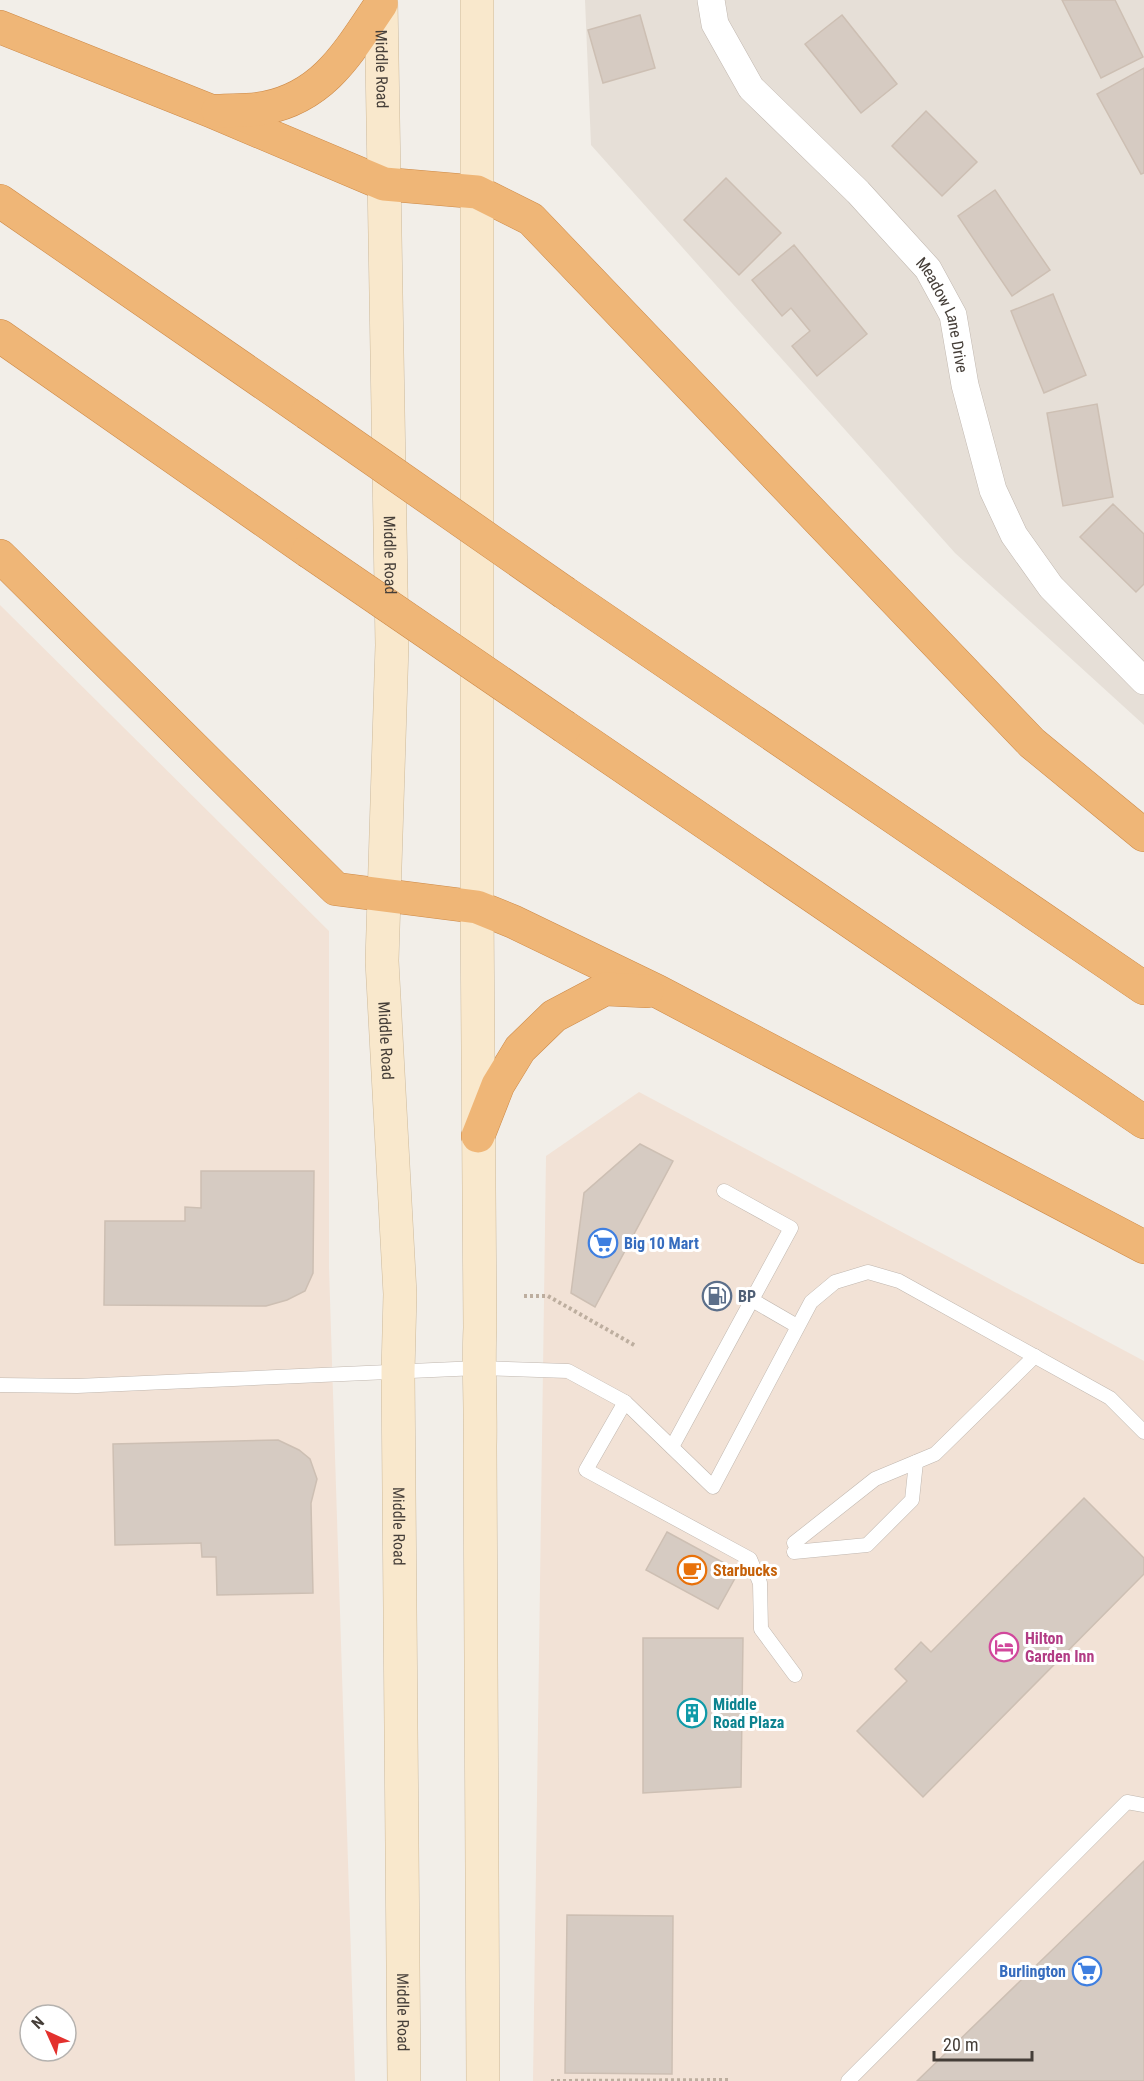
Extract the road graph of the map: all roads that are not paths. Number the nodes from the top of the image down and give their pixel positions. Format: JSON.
{"nodes":[{"id":1,"x":477,"y":0,"type":"edge"},
{"id":2,"x":711,"y":0,"type":"edge"},
{"id":3,"x":381,"y":2,"type":"edge"},
{"id":4,"x":0,"y":27,"type":"edge"},
{"id":5,"x":211,"y":111,"type":"junction"},
{"id":6,"x":384,"y":184,"type":"junction"},
{"id":7,"x":477,"y":192,"type":"junction"},
{"id":8,"x":0,"y":201,"type":"edge"},
{"id":9,"x":0,"y":336,"type":"edge"},
{"id":10,"x":0,"y":556,"type":"edge"},
{"id":11,"x":1144,"y":681,"type":"edge"},
{"id":12,"x":1144,"y":835,"type":"edge"},
{"id":13,"x":383,"y":896,"type":"junction"},
{"id":14,"x":477,"y":907,"type":"junction"},
{"id":15,"x":1144,"y":988,"type":"edge"},
{"id":16,"x":657,"y":992,"type":"junction"},
{"id":17,"x":1144,"y":1122,"type":"edge"},
{"id":18,"x":478,"y":1136,"type":"junction"},
{"id":19,"x":724,"y":1191,"type":"dead end"},
{"id":20,"x":1144,"y":1247,"type":"edge"},
{"id":21,"x":752,"y":1300,"type":"junction"},
{"id":22,"x":797,"y":1326,"type":"junction"},
{"id":23,"x":1035,"y":1356,"type":"junction"},
{"id":24,"x":478,"y":1368,"type":"junction"},
{"id":25,"x":398,"y":1372,"type":"junction"},
{"id":26,"x":0,"y":1385,"type":"edge"},
{"id":27,"x":625,"y":1402,"type":"junction"},
{"id":28,"x":1144,"y":1432,"type":"edge"},
{"id":29,"x":672,"y":1447,"type":"junction"},
{"id":30,"x":916,"y":1462,"type":"junction"},
{"id":31,"x":795,"y":1675,"type":"dead end"},
{"id":32,"x":1144,"y":1805,"type":"edge"},
{"id":33,"x":404,"y":2081,"type":"edge"},
{"id":34,"x":483,"y":2081,"type":"edge"},
{"id":35,"x":848,"y":2081,"type":"edge"}],
"edges":[{"from":1,"to":7,"type":"main road"},
{"from":2,"to":11,"type":"street","name":"Meadow Lane Drive"},
{"from":3,"to":5,"type":"highway"},
{"from":3,"to":6,"type":"main road","name":"Middle Road"},
{"from":4,"to":5,"type":"highway"},
{"from":5,"to":6,"type":"highway"},
{"from":6,"to":7,"type":"highway"},
{"from":6,"to":13,"type":"main road","name":"Middle Road"},
{"from":7,"to":12,"type":"highway"},
{"from":7,"to":14,"type":"main road"},
{"from":8,"to":15,"type":"highway","bridge":true},
{"from":9,"to":17,"type":"highway","bridge":true},
{"from":10,"to":13,"type":"highway"},
{"from":13,"to":14,"type":"highway"},
{"from":13,"to":25,"type":"main road","name":"Middle Road"},
{"from":14,"to":16,"type":"highway"},
{"from":14,"to":18,"type":"main road"},
{"from":16,"to":18,"type":"highway"},
{"from":16,"to":20,"type":"highway"},
{"from":18,"to":24,"type":"main road"},
{"from":19,"to":21,"type":"lane"},
{"from":21,"to":22,"type":"lane"},
{"from":21,"to":29,"type":"lane"},
{"from":22,"to":23,"type":"lane"},
{"from":22,"to":29,"type":"lane"},
{"from":23,"to":28,"type":"lane"},
{"from":23,"to":30,"type":"lane"},
{"from":24,"to":25,"type":"lane"},
{"from":24,"to":27,"type":"lane"},
{"from":24,"to":34,"type":"main road"},
{"from":25,"to":26,"type":"lane"},
{"from":25,"to":33,"type":"main road","name":"Middle Road"},
{"from":27,"to":29,"type":"lane"},
{"from":27,"to":31,"type":"lane"},
{"from":30,"to":30,"type":"lane"},
{"from":32,"to":35,"type":"lane"}]}
